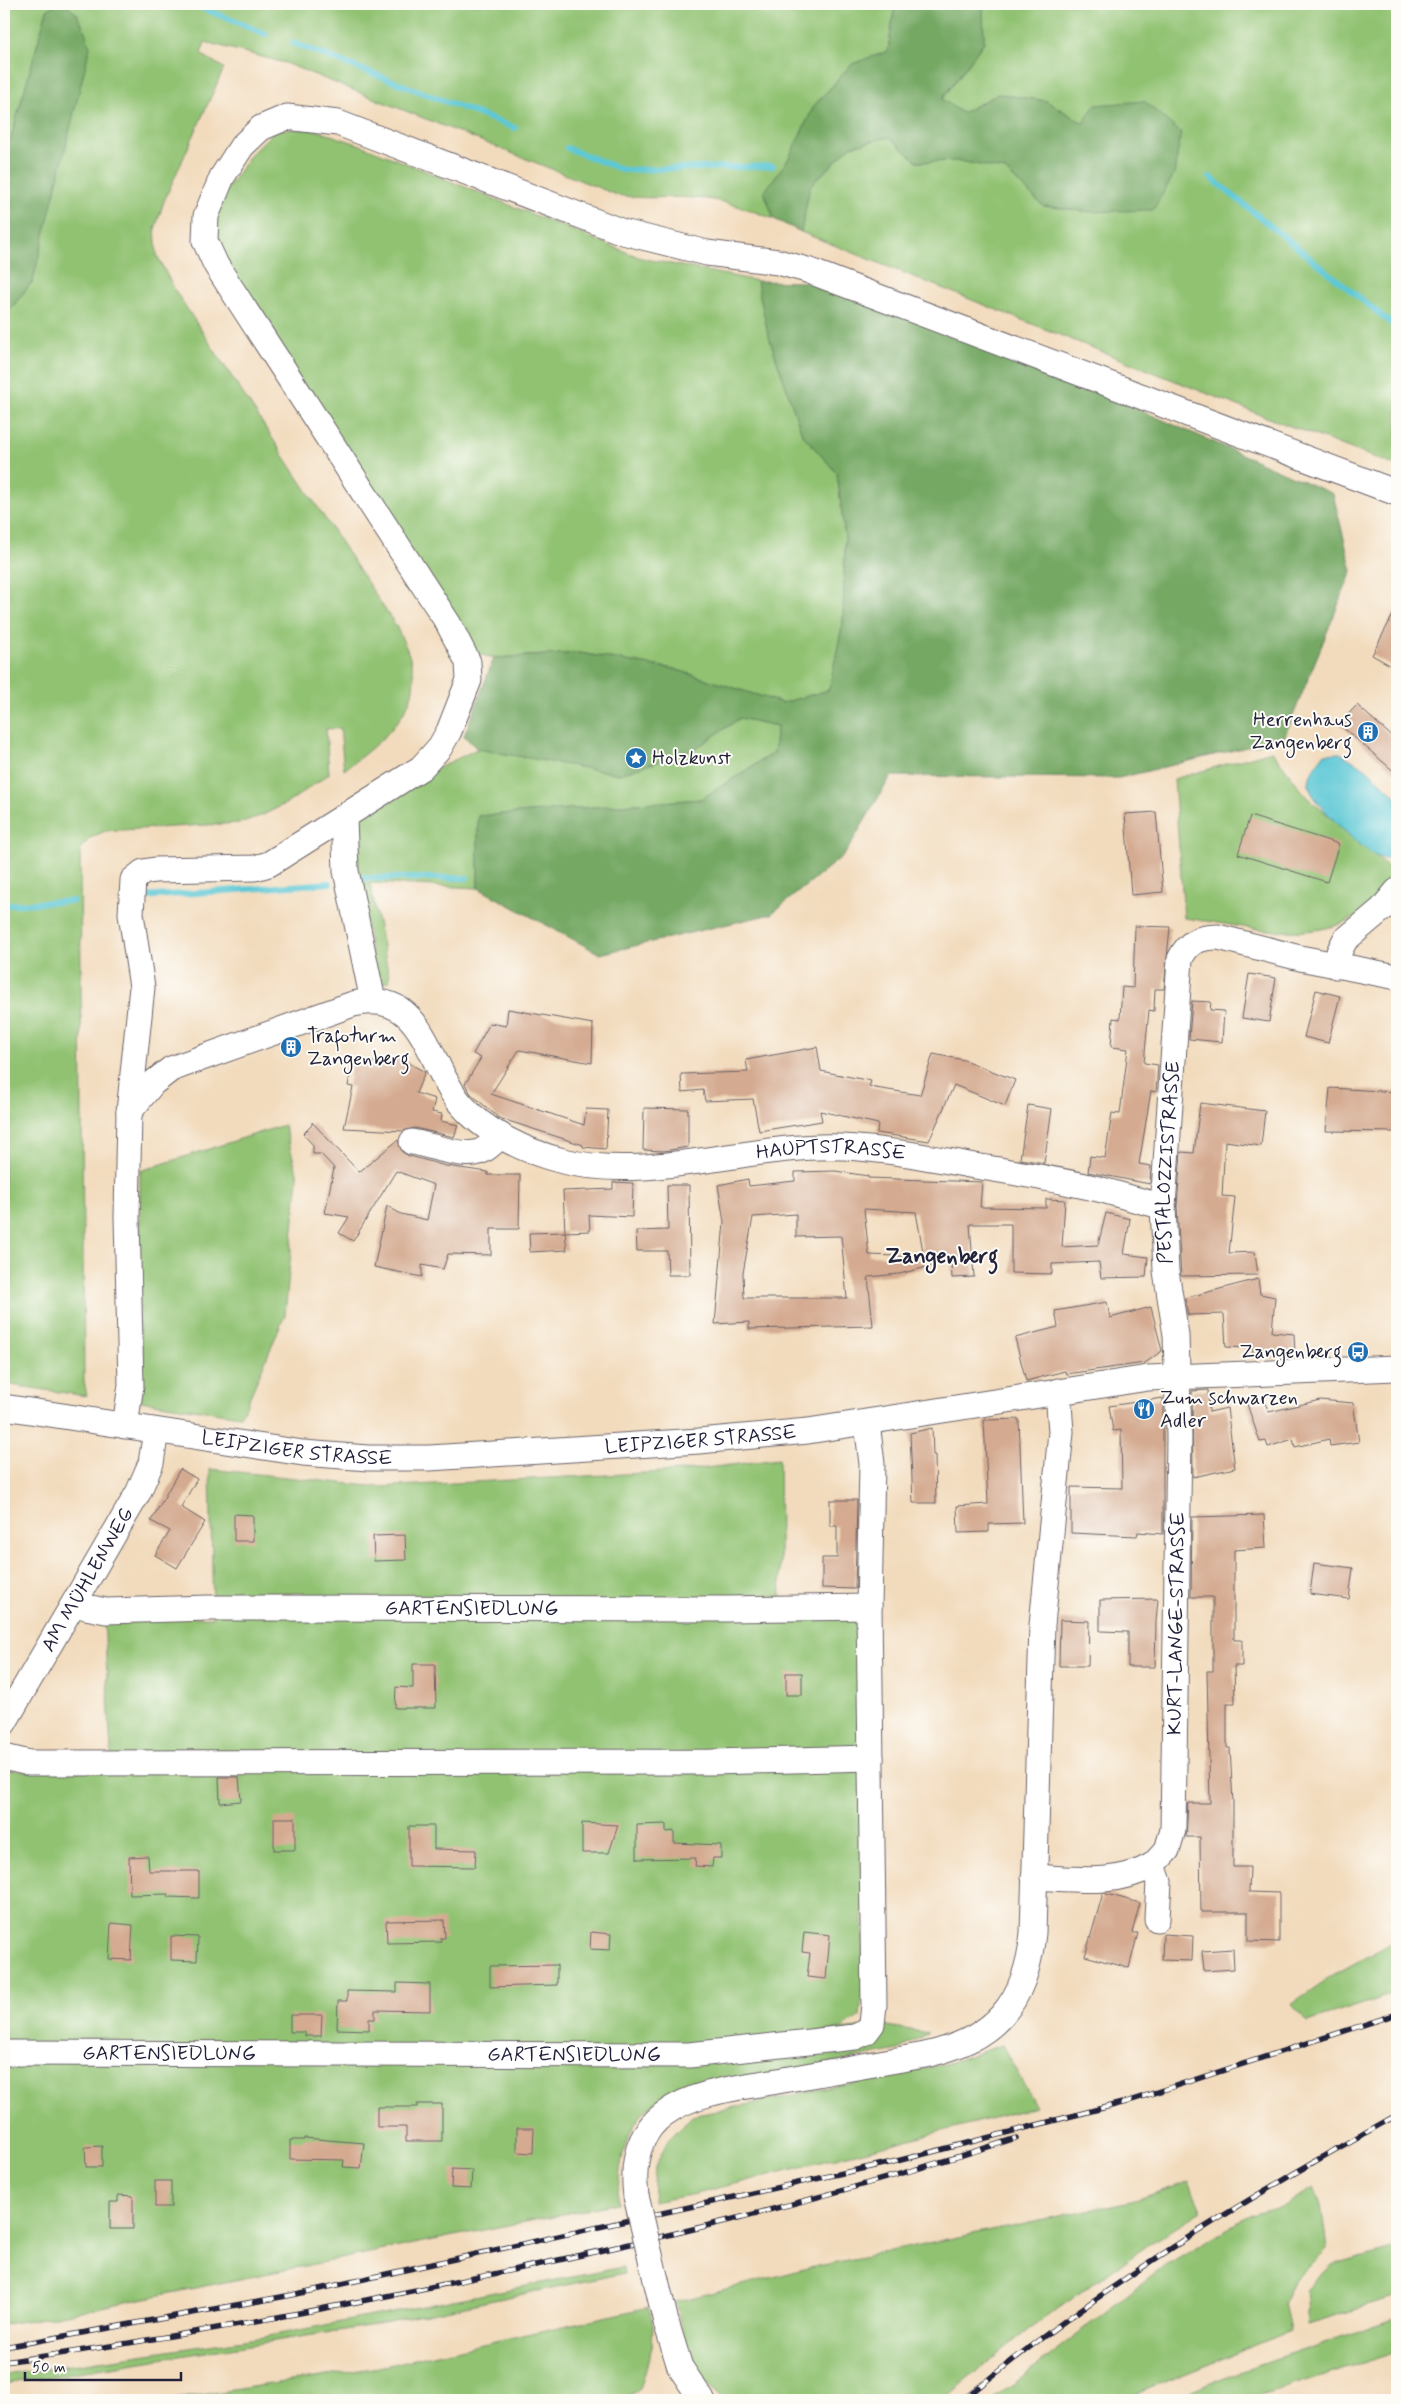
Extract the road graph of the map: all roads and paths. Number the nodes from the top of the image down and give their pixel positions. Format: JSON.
{"nodes":[{"id":1,"x":1397,"y":493,"type":"edge"},
{"id":2,"x":344,"y":818,"type":"junction"},
{"id":3,"x":1397,"y":891,"type":"edge"},
{"id":4,"x":1336,"y":966,"type":"junction"},
{"id":5,"x":1397,"y":977,"type":"edge"},
{"id":6,"x":373,"y":1001,"type":"junction"},
{"id":7,"x":129,"y":1112,"type":"junction"},
{"id":8,"x":500,"y":1135,"type":"junction"},
{"id":9,"x":412,"y":1142,"type":"dead end"},
{"id":10,"x":1163,"y":1206,"type":"junction"},
{"id":11,"x":1397,"y":1368,"type":"edge"},
{"id":12,"x":1178,"y":1375,"type":"junction"},
{"id":13,"x":1058,"y":1390,"type":"junction"},
{"id":14,"x":4,"y":1407,"type":"edge"},
{"id":15,"x":867,"y":1423,"type":"junction"},
{"id":16,"x":125,"y":1426,"type":"junction"},
{"id":17,"x":156,"y":1430,"type":"junction"},
{"id":18,"x":75,"y":1602,"type":"junction"},
{"id":19,"x":870,"y":1607,"type":"junction"},
{"id":20,"x":4,"y":1722,"type":"edge"},
{"id":21,"x":4,"y":1757,"type":"edge"},
{"id":22,"x":871,"y":1758,"type":"junction"},
{"id":23,"x":1153,"y":1865,"type":"junction"},
{"id":24,"x":1034,"y":1877,"type":"junction"},
{"id":25,"x":1157,"y":1919,"type":"dead end"},
{"id":26,"x":4,"y":2053,"type":"edge"},
{"id":27,"x":702,"y":2400,"type":"edge"}],
"edges":[{"from":1,"to":2,"type":"street"},
{"from":2,"to":6,"type":"street"},
{"from":2,"to":7,"type":"street"},
{"from":3,"to":4,"type":"street"},
{"from":4,"to":5,"type":"street"},
{"from":4,"to":10,"type":"street","name":"PESTALOZZISTRASSE"},
{"from":6,"to":7,"type":"street","name":"HAUPTSTRASSE"},
{"from":6,"to":8,"type":"street","name":"HAUPTSTRASSE"},
{"from":7,"to":16,"type":"street"},
{"from":8,"to":9,"type":"street"},
{"from":8,"to":10,"type":"street","name":"HAUPTSTRASSE"},
{"from":10,"to":12,"type":"street","name":"PESTALOZZISTRASSE"},
{"from":11,"to":12,"type":"street","name":"LEIPZIGER STRASSE"},
{"from":12,"to":13,"type":"street","name":"LEIPZIGER STRASSE"},
{"from":12,"to":23,"type":"street","name":"KURT-LANGE-STRASSE"},
{"from":13,"to":15,"type":"street","name":"LEIPZIGER STRASSE"},
{"from":13,"to":24,"type":"street"},
{"from":14,"to":16,"type":"street","name":"LEIPZIGER STRASSE"},
{"from":15,"to":17,"type":"street","name":"LEIPZIGER STRASSE"},
{"from":15,"to":19,"type":"street","name":"GARTENSIEDLUNG"},
{"from":16,"to":17,"type":"street","name":"LEIPZIGER STRASSE"},
{"from":17,"to":18,"type":"street","name":"AM MÜHLENWEG"},
{"from":18,"to":19,"type":"street","name":"GARTENSIEDLUNG"},
{"from":18,"to":20,"type":"street","name":"AM MÜHLENWEG"},
{"from":19,"to":22,"type":"street","name":"GARTENSIEDLUNG"},
{"from":21,"to":22,"type":"street"},
{"from":22,"to":26,"type":"street","name":"GARTENSIEDLUNG"},
{"from":23,"to":24,"type":"street","name":"KURT-LANGE-STRASSE"},
{"from":23,"to":25,"type":"street"},
{"from":24,"to":27,"type":"street","bridge":true}]}
